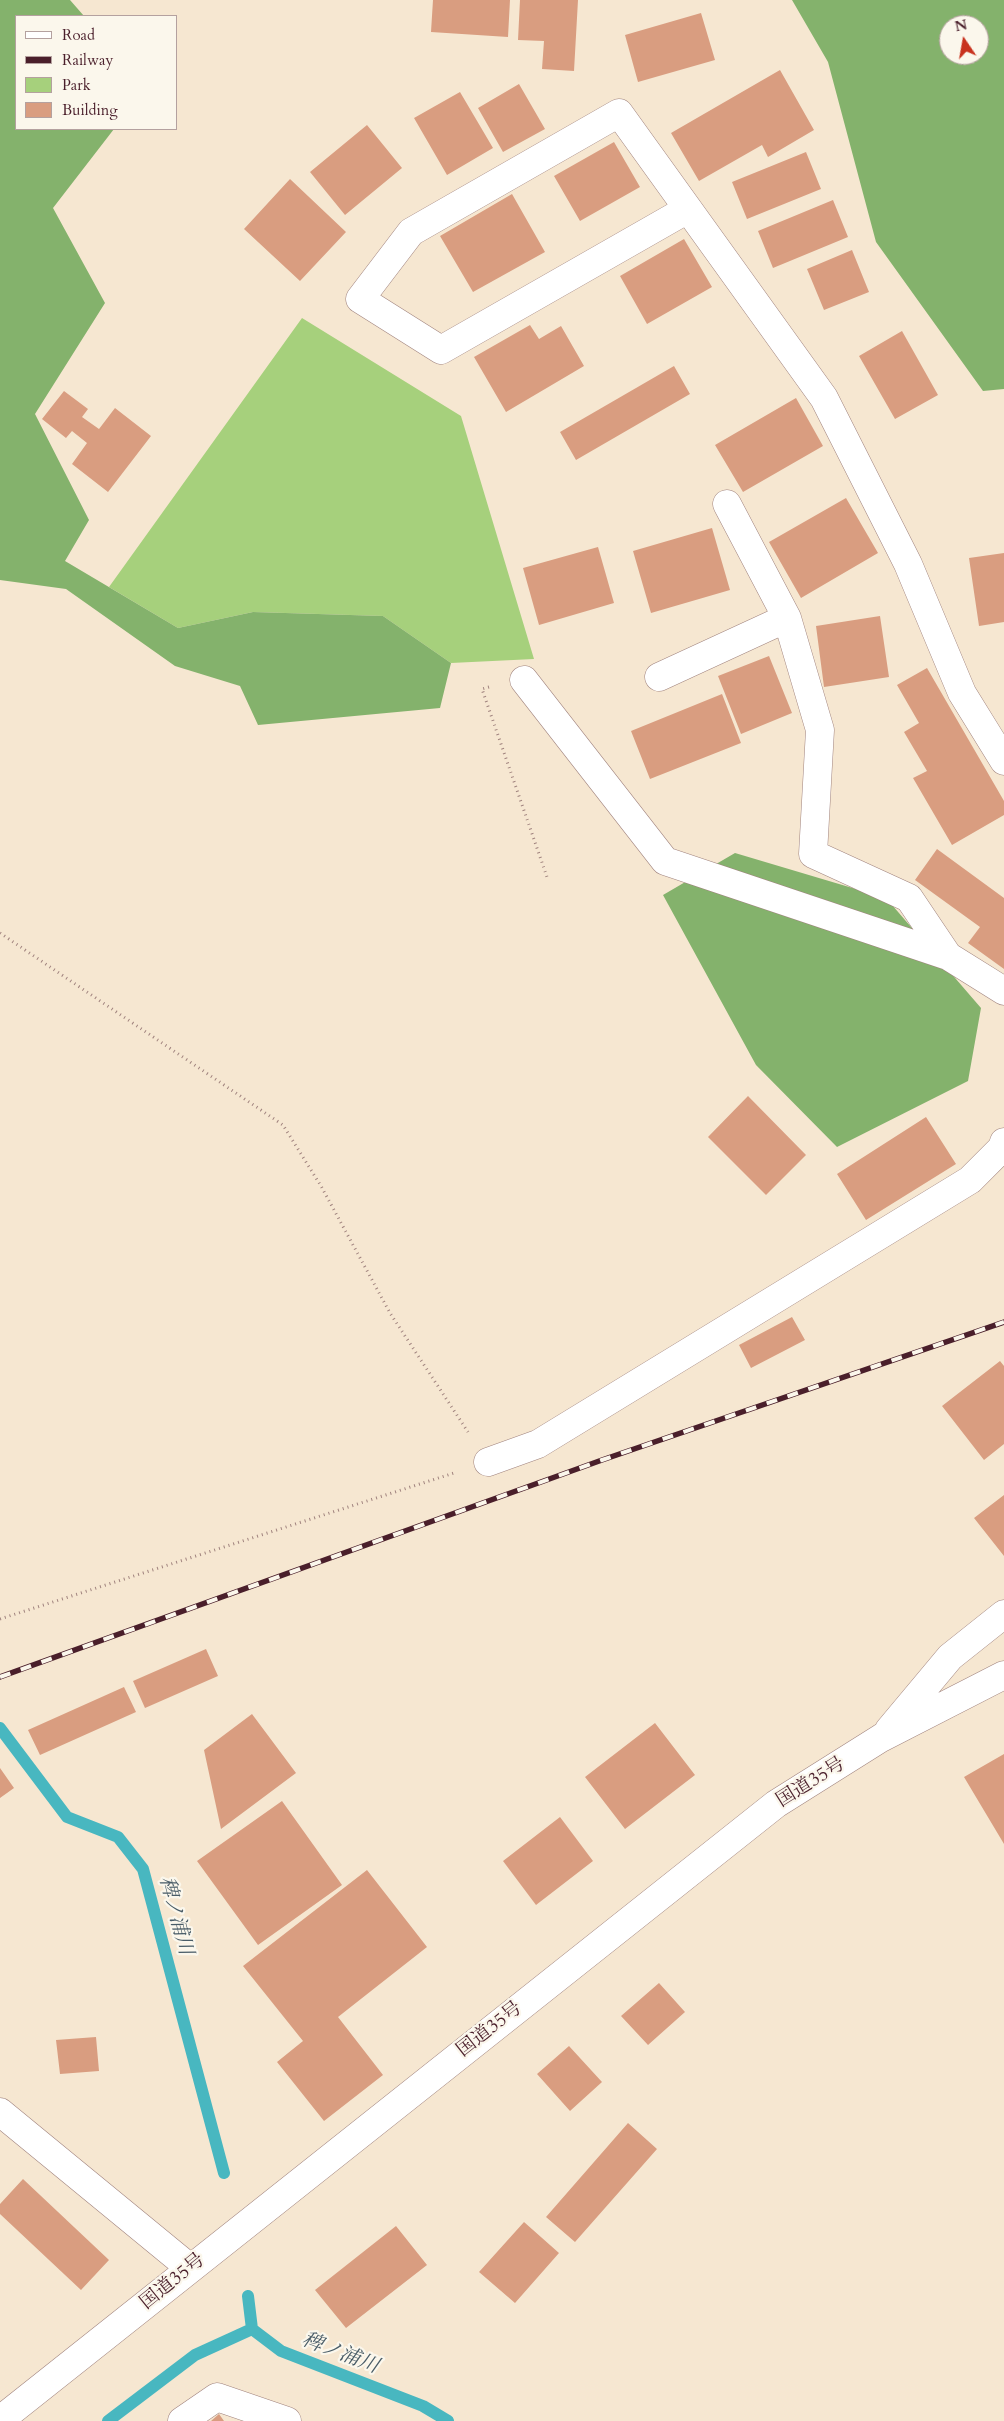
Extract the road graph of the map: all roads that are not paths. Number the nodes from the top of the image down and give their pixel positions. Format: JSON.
{"nodes":[{"id":1,"x":688,"y":209,"type":"junction"},
{"id":2,"x":727,"y":504,"type":"dead end"},
{"id":3,"x":787,"y":618,"type":"junction"},
{"id":4,"x":659,"y":677,"type":"dead end"},
{"id":5,"x":524,"y":680,"type":"road end"},
{"id":6,"x":1004,"y":761,"type":"edge"},
{"id":7,"x":948,"y":956,"type":"junction"},
{"id":8,"x":1004,"y":991,"type":"edge"},
{"id":9,"x":1004,"y":1142,"type":"edge"},
{"id":10,"x":488,"y":1462,"type":"road end"},
{"id":11,"x":1004,"y":1614,"type":"edge"},
{"id":12,"x":1004,"y":1675,"type":"edge"},
{"id":13,"x":881,"y":1738,"type":"junction"},
{"id":14,"x":0,"y":2112,"type":"edge"},
{"id":15,"x":190,"y":2268,"type":"junction"},
{"id":16,"x":0,"y":2420,"type":"edge"},
{"id":17,"x":182,"y":2421,"type":"edge"},
{"id":18,"x":288,"y":2421,"type":"edge"}],
"edges":[{"from":1,"to":1,"type":"main road"},
{"from":1,"to":6,"type":"main road"},
{"from":2,"to":3,"type":"main road"},
{"from":3,"to":4,"type":"main road"},
{"from":3,"to":7,"type":"main road"},
{"from":5,"to":7,"type":"main road"},
{"from":7,"to":8,"type":"main road"},
{"from":9,"to":10,"type":"main road"},
{"from":11,"to":13,"type":"main road"},
{"from":12,"to":13,"type":"main road","name":"国道35号"},
{"from":13,"to":15,"type":"main road","name":"国道35号"},
{"from":14,"to":15,"type":"main road"},
{"from":15,"to":16,"type":"main road","name":"国道35号"},
{"from":17,"to":18,"type":"main road"}]}
